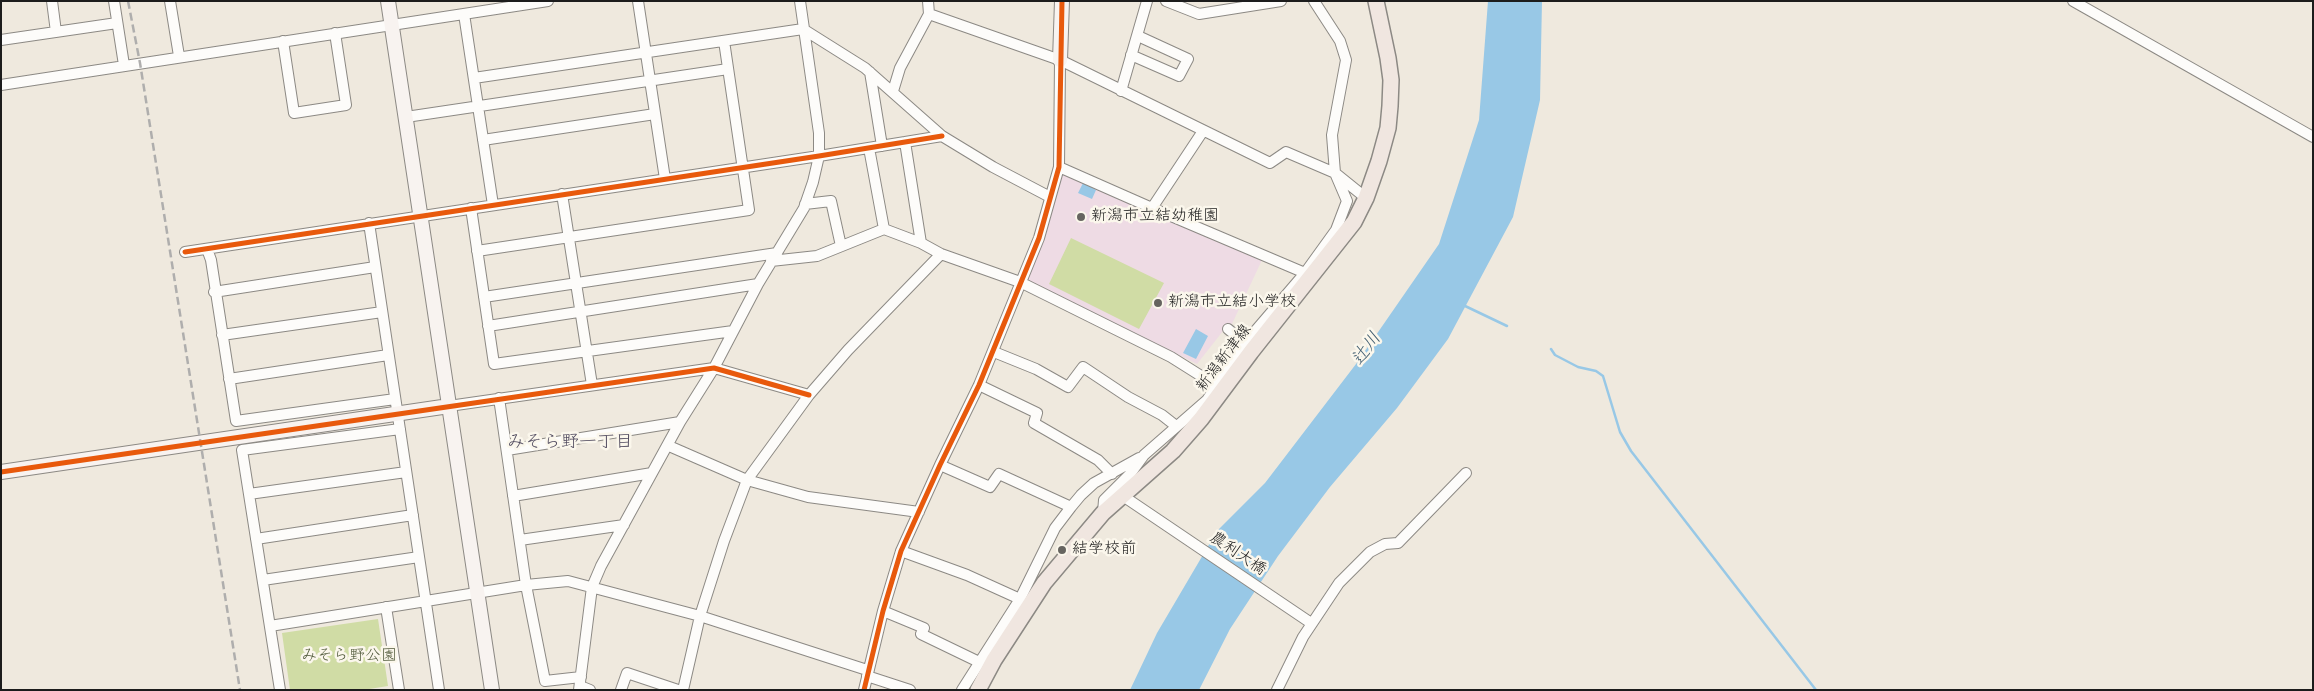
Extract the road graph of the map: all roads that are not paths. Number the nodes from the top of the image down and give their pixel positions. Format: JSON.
{"nodes":[{"id":1,"x":52,"y":1,"type":"edge"},
{"id":2,"x":114,"y":1,"type":"edge"},
{"id":3,"x":170,"y":1,"type":"edge"},
{"id":4,"x":388,"y":1,"type":"edge"},
{"id":5,"x":548,"y":1,"type":"edge"},
{"id":6,"x":638,"y":1,"type":"edge"},
{"id":7,"x":800,"y":1,"type":"edge"},
{"id":8,"x":928,"y":1,"type":"edge"},
{"id":9,"x":1062,"y":1,"type":"edge"},
{"id":10,"x":1147,"y":1,"type":"edge"},
{"id":11,"x":1166,"y":1,"type":"edge"},
{"id":12,"x":1281,"y":1,"type":"edge"},
{"id":13,"x":1314,"y":1,"type":"edge"},
{"id":14,"x":1376,"y":1,"type":"edge"},
{"id":15,"x":2074,"y":1,"type":"edge"},
{"id":16,"x":534,"y":2,"type":"edge"},
{"id":17,"x":464,"y":14,"type":"junction"},
{"id":18,"x":929,"y":14,"type":"junction"},
{"id":19,"x":117,"y":23,"type":"junction"},
{"id":20,"x":392,"y":24,"type":"junction"},
{"id":21,"x":803,"y":29,"type":"junction"},
{"id":22,"x":56,"y":32,"type":"junction"},
{"id":23,"x":335,"y":33,"type":"junction"},
{"id":24,"x":1138,"y":36,"type":"junction"},
{"id":25,"x":1,"y":40,"type":"edge"},
{"id":26,"x":283,"y":41,"type":"junction"},
{"id":27,"x":724,"y":41,"type":"junction"},
{"id":28,"x":646,"y":53,"type":"junction"},
{"id":29,"x":179,"y":56,"type":"junction"},
{"id":30,"x":1131,"y":56,"type":"junction"},
{"id":31,"x":1060,"y":60,"type":"junction"},
{"id":32,"x":124,"y":65,"type":"junction"},
{"id":33,"x":728,"y":69,"type":"junction"},
{"id":34,"x":870,"y":72,"type":"junction"},
{"id":35,"x":474,"y":78,"type":"junction"},
{"id":36,"x":650,"y":80,"type":"junction"},
{"id":37,"x":1,"y":85,"type":"edge"},
{"id":38,"x":893,"y":91,"type":"junction"},
{"id":39,"x":1121,"y":91,"type":"junction"},
{"id":40,"x":478,"y":106,"type":"junction"},
{"id":41,"x":655,"y":114,"type":"junction"},
{"id":42,"x":406,"y":117,"type":"junction"},
{"id":43,"x":1203,"y":131,"type":"junction"},
{"id":44,"x":942,"y":136,"type":"junction"},
{"id":45,"x":2313,"y":137,"type":"edge"},
{"id":46,"x":483,"y":140,"type":"junction"},
{"id":47,"x":905,"y":142,"type":"junction"},
{"id":48,"x":882,"y":146,"type":"junction"},
{"id":49,"x":870,"y":148,"type":"junction"},
{"id":50,"x":818,"y":156,"type":"junction"},
{"id":51,"x":1059,"y":167,"type":"junction"},
{"id":52,"x":743,"y":168,"type":"junction"},
{"id":53,"x":1335,"y":173,"type":"junction"},
{"id":54,"x":665,"y":179,"type":"junction"},
{"id":55,"x":562,"y":194,"type":"junction"},
{"id":56,"x":1050,"y":197,"type":"junction"},
{"id":57,"x":1366,"y":198,"type":"junction"},
{"id":58,"x":805,"y":204,"type":"junction"},
{"id":59,"x":492,"y":205,"type":"junction"},
{"id":60,"x":471,"y":208,"type":"junction"},
{"id":61,"x":1152,"y":208,"type":"junction"},
{"id":62,"x":421,"y":216,"type":"junction"},
{"id":63,"x":369,"y":223,"type":"junction"},
{"id":64,"x":884,"y":229,"type":"junction"},
{"id":65,"x":1336,"y":230,"type":"junction"},
{"id":66,"x":569,"y":237,"type":"junction"},
{"id":67,"x":921,"y":243,"type":"junction"},
{"id":68,"x":841,"y":246,"type":"junction"},
{"id":69,"x":207,"y":249,"type":"junction"},
{"id":70,"x":477,"y":251,"type":"junction"},
{"id":71,"x":186,"y":252,"type":"dead end"},
{"id":72,"x":941,"y":254,"type":"junction"},
{"id":73,"x":774,"y":257,"type":"junction"},
{"id":74,"x":375,"y":267,"type":"junction"},
{"id":75,"x":1305,"y":273,"type":"junction"},
{"id":76,"x":1020,"y":282,"type":"junction"},
{"id":77,"x":576,"y":284,"type":"junction"},
{"id":78,"x":758,"y":284,"type":"junction"},
{"id":79,"x":214,"y":292,"type":"junction"},
{"id":80,"x":484,"y":297,"type":"junction"},
{"id":81,"x":581,"y":311,"type":"junction"},
{"id":82,"x":382,"y":312,"type":"junction"},
{"id":83,"x":488,"y":326,"type":"junction"},
{"id":84,"x":1228,"y":329,"type":"dead end"},
{"id":85,"x":733,"y":331,"type":"junction"},
{"id":86,"x":222,"y":335,"type":"junction"},
{"id":87,"x":1248,"y":348,"type":"junction"},
{"id":88,"x":587,"y":352,"type":"junction"},
{"id":89,"x":994,"y":352,"type":"junction"},
{"id":90,"x":388,"y":355,"type":"junction"},
{"id":91,"x":714,"y":368,"type":"junction"},
{"id":92,"x":229,"y":379,"type":"junction"},
{"id":93,"x":592,"y":385,"type":"junction"},
{"id":94,"x":979,"y":385,"type":"junction"},
{"id":95,"x":1217,"y":386,"type":"junction"},
{"id":96,"x":808,"y":395,"type":"junction"},
{"id":97,"x":500,"y":398,"type":"junction"},
{"id":98,"x":1207,"y":400,"type":"junction"},
{"id":99,"x":396,"y":406,"type":"junction"},
{"id":100,"x":449,"y":406,"type":"junction"},
{"id":101,"x":1201,"y":419,"type":"junction"},
{"id":102,"x":680,"y":422,"type":"junction"},
{"id":103,"x":1176,"y":426,"type":"junction"},
{"id":104,"x":400,"y":429,"type":"junction"},
{"id":105,"x":669,"y":446,"type":"junction"},
{"id":106,"x":507,"y":450,"type":"junction"},
{"id":107,"x":1144,"y":455,"type":"junction"},
{"id":108,"x":940,"y":464,"type":"junction"},
{"id":109,"x":1,"y":472,"type":"edge"},
{"id":110,"x":406,"y":472,"type":"junction"},
{"id":111,"x":1466,"y":473,"type":"dead end"},
{"id":112,"x":652,"y":474,"type":"junction"},
{"id":113,"x":1112,"y":474,"type":"junction"},
{"id":114,"x":1130,"y":474,"type":"junction"},
{"id":115,"x":747,"y":480,"type":"junction"},
{"id":116,"x":249,"y":494,"type":"junction"},
{"id":117,"x":1081,"y":494,"type":"junction"},
{"id":118,"x":513,"y":496,"type":"junction"},
{"id":119,"x":1123,"y":496,"type":"junction"},
{"id":120,"x":1071,"y":507,"type":"junction"},
{"id":121,"x":919,"y":512,"type":"junction"},
{"id":122,"x":1103,"y":513,"type":"junction"},
{"id":123,"x":412,"y":515,"type":"junction"},
{"id":124,"x":624,"y":526,"type":"junction"},
{"id":125,"x":256,"y":539,"type":"junction"},
{"id":126,"x":520,"y":540,"type":"junction"},
{"id":127,"x":901,"y":551,"type":"junction"},
{"id":128,"x":419,"y":557,"type":"junction"},
{"id":129,"x":263,"y":580,"type":"junction"},
{"id":130,"x":526,"y":585,"type":"junction"},
{"id":131,"x":592,"y":587,"type":"junction"},
{"id":132,"x":478,"y":593,"type":"junction"},
{"id":133,"x":1020,"y":599,"type":"junction"},
{"id":134,"x":425,"y":601,"type":"junction"},
{"id":135,"x":386,"y":608,"type":"junction"},
{"id":136,"x":883,"y":611,"type":"junction"},
{"id":137,"x":700,"y":616,"type":"junction"},
{"id":138,"x":1307,"y":620,"type":"junction"},
{"id":139,"x":270,"y":626,"type":"junction"},
{"id":140,"x":979,"y":662,"type":"junction"},
{"id":141,"x":867,"y":673,"type":"junction"},
{"id":142,"x":580,"y":684,"type":"edge"},
{"id":143,"x":280,"y":690,"type":"edge"},
{"id":144,"x":399,"y":690,"type":"edge"},
{"id":145,"x":439,"y":690,"type":"edge"},
{"id":146,"x":492,"y":690,"type":"edge"},
{"id":147,"x":590,"y":690,"type":"edge"},
{"id":148,"x":622,"y":690,"type":"edge"},
{"id":149,"x":678,"y":690,"type":"edge"},
{"id":150,"x":683,"y":690,"type":"edge"},
{"id":151,"x":864,"y":690,"type":"edge"},
{"id":152,"x":910,"y":690,"type":"edge"},
{"id":153,"x":962,"y":690,"type":"edge"},
{"id":154,"x":978,"y":690,"type":"edge"},
{"id":155,"x":1278,"y":690,"type":"edge"}],
"edges":[{"from":1,"to":22,"type":"street"},
{"from":2,"to":19,"type":"street"},
{"from":3,"to":29,"type":"street"},
{"from":4,"to":20,"type":"street"},
{"from":5,"to":16,"type":"street"},
{"from":6,"to":28,"type":"street"},
{"from":7,"to":21,"type":"street"},
{"from":8,"to":18,"type":"street"},
{"from":9,"to":31,"type":"street"},
{"from":10,"to":24,"type":"street"},
{"from":11,"to":12,"type":"street"},
{"from":13,"to":53,"type":"street"},
{"from":14,"to":57,"type":"main road","name":"新潟新津線"},
{"from":15,"to":45,"type":"street"},
{"from":16,"to":17,"type":"street"},
{"from":17,"to":20,"type":"street"},
{"from":17,"to":35,"type":"street"},
{"from":18,"to":31,"type":"street"},
{"from":18,"to":38,"type":"street"},
{"from":19,"to":22,"type":"street"},
{"from":19,"to":32,"type":"street"},
{"from":20,"to":23,"type":"street"},
{"from":20,"to":42,"type":"street"},
{"from":21,"to":27,"type":"street"},
{"from":21,"to":34,"type":"street"},
{"from":21,"to":50,"type":"street"},
{"from":22,"to":25,"type":"street"},
{"from":23,"to":26,"type":"street"},
{"from":23,"to":26,"type":"street"},
{"from":24,"to":30,"type":"street"},
{"from":24,"to":30,"type":"street"},
{"from":26,"to":29,"type":"street"},
{"from":27,"to":28,"type":"street"},
{"from":27,"to":33,"type":"street"},
{"from":28,"to":35,"type":"street"},
{"from":28,"to":36,"type":"street"},
{"from":29,"to":32,"type":"street"},
{"from":30,"to":39,"type":"street"},
{"from":31,"to":39,"type":"street"},
{"from":31,"to":51,"type":"street"},
{"from":32,"to":37,"type":"street"},
{"from":33,"to":36,"type":"street"},
{"from":33,"to":52,"type":"street"},
{"from":34,"to":38,"type":"street"},
{"from":34,"to":48,"type":"street"},
{"from":35,"to":40,"type":"street"},
{"from":36,"to":40,"type":"street"},
{"from":36,"to":41,"type":"street"},
{"from":38,"to":44,"type":"street"},
{"from":39,"to":43,"type":"street"},
{"from":40,"to":42,"type":"street"},
{"from":40,"to":46,"type":"street"},
{"from":41,"to":46,"type":"street"},
{"from":41,"to":54,"type":"street"},
{"from":42,"to":62,"type":"street"},
{"from":43,"to":53,"type":"street"},
{"from":43,"to":61,"type":"street"},
{"from":44,"to":47,"type":"street"},
{"from":44,"to":56,"type":"street"},
{"from":46,"to":59,"type":"street"},
{"from":47,"to":48,"type":"street"},
{"from":47,"to":67,"type":"street"},
{"from":48,"to":49,"type":"street"},
{"from":49,"to":50,"type":"street"},
{"from":49,"to":64,"type":"street"},
{"from":50,"to":52,"type":"street"},
{"from":50,"to":58,"type":"street"},
{"from":51,"to":56,"type":"street"},
{"from":51,"to":61,"type":"street"},
{"from":52,"to":54,"type":"street"},
{"from":52,"to":66,"type":"street"},
{"from":53,"to":57,"type":"street"},
{"from":53,"to":65,"type":"street"},
{"from":54,"to":55,"type":"street"},
{"from":55,"to":59,"type":"street"},
{"from":55,"to":66,"type":"street"},
{"from":56,"to":76,"type":"street"},
{"from":57,"to":65,"type":"street"},
{"from":57,"to":87,"type":"main road","name":"新潟新津線"},
{"from":58,"to":68,"type":"street"},
{"from":58,"to":73,"type":"street"},
{"from":59,"to":60,"type":"street"},
{"from":60,"to":62,"type":"street"},
{"from":60,"to":70,"type":"street"},
{"from":61,"to":75,"type":"street"},
{"from":62,"to":63,"type":"street"},
{"from":62,"to":100,"type":"street"},
{"from":63,"to":69,"type":"street"},
{"from":63,"to":74,"type":"street"},
{"from":64,"to":67,"type":"street"},
{"from":64,"to":68,"type":"street"},
{"from":65,"to":75,"type":"street"},
{"from":66,"to":70,"type":"street"},
{"from":66,"to":77,"type":"street"},
{"from":67,"to":72,"type":"street"},
{"from":68,"to":73,"type":"street"},
{"from":69,"to":71,"type":"street"},
{"from":69,"to":79,"type":"street"},
{"from":70,"to":80,"type":"street"},
{"from":72,"to":76,"type":"street"},
{"from":72,"to":96,"type":"street"},
{"from":73,"to":77,"type":"street"},
{"from":73,"to":78,"type":"street"},
{"from":74,"to":79,"type":"street"},
{"from":74,"to":82,"type":"street"},
{"from":75,"to":87,"type":"street"},
{"from":76,"to":89,"type":"street"},
{"from":76,"to":95,"type":"street"},
{"from":77,"to":80,"type":"street"},
{"from":77,"to":81,"type":"street"},
{"from":78,"to":81,"type":"street"},
{"from":78,"to":85,"type":"street"},
{"from":79,"to":86,"type":"street"},
{"from":80,"to":83,"type":"street"},
{"from":81,"to":83,"type":"street"},
{"from":81,"to":88,"type":"street"},
{"from":82,"to":86,"type":"street"},
{"from":82,"to":90,"type":"street"},
{"from":83,"to":88,"type":"street"},
{"from":84,"to":87,"type":"street"},
{"from":85,"to":88,"type":"street"},
{"from":85,"to":91,"type":"street"},
{"from":86,"to":92,"type":"street"},
{"from":87,"to":95,"type":"street"},
{"from":87,"to":101,"type":"main road","name":"新潟新津線"},
{"from":88,"to":93,"type":"street"},
{"from":89,"to":94,"type":"street"},
{"from":89,"to":103,"type":"street"},
{"from":90,"to":92,"type":"street"},
{"from":90,"to":99,"type":"street"},
{"from":91,"to":93,"type":"street"},
{"from":91,"to":96,"type":"street"},
{"from":91,"to":102,"type":"street"},
{"from":92,"to":99,"type":"street"},
{"from":93,"to":97,"type":"street"},
{"from":94,"to":108,"type":"street"},
{"from":94,"to":113,"type":"street"},
{"from":95,"to":98,"type":"street"},
{"from":96,"to":115,"type":"street"},
{"from":97,"to":100,"type":"street"},
{"from":97,"to":106,"type":"street"},
{"from":98,"to":101,"type":"street"},
{"from":98,"to":103,"type":"street"},
{"from":99,"to":100,"type":"street"},
{"from":99,"to":104,"type":"street"},
{"from":99,"to":109,"type":"street"},
{"from":100,"to":132,"type":"street"},
{"from":101,"to":119,"type":"main road","name":"新潟新津線"},
{"from":102,"to":105,"type":"street"},
{"from":102,"to":106,"type":"street"},
{"from":103,"to":107,"type":"street"},
{"from":104,"to":110,"type":"street"},
{"from":104,"to":116,"type":"street"},
{"from":105,"to":112,"type":"street"},
{"from":105,"to":115,"type":"street"},
{"from":106,"to":118,"type":"street"},
{"from":107,"to":113,"type":"street"},
{"from":107,"to":114,"type":"street"},
{"from":108,"to":120,"type":"street"},
{"from":108,"to":121,"type":"street"},
{"from":110,"to":116,"type":"street"},
{"from":110,"to":123,"type":"street"},
{"from":111,"to":138,"type":"street"},
{"from":112,"to":118,"type":"street"},
{"from":112,"to":124,"type":"street"},
{"from":113,"to":117,"type":"street"},
{"from":114,"to":117,"type":"street"},
{"from":114,"to":122,"type":"street"},
{"from":115,"to":121,"type":"street"},
{"from":115,"to":137,"type":"street"},
{"from":116,"to":125,"type":"street"},
{"from":117,"to":120,"type":"street"},
{"from":118,"to":126,"type":"street"},
{"from":119,"to":122,"type":"main road","name":"新潟新津線"},
{"from":119,"to":138,"type":"street","name":"農利大橋"},
{"from":120,"to":133,"type":"street"},
{"from":121,"to":127,"type":"street"},
{"from":122,"to":154,"type":"main road","name":"新潟新津線"},
{"from":123,"to":125,"type":"street"},
{"from":123,"to":128,"type":"street"},
{"from":124,"to":126,"type":"street"},
{"from":124,"to":131,"type":"street"},
{"from":125,"to":129,"type":"street"},
{"from":126,"to":130,"type":"street"},
{"from":127,"to":133,"type":"street"},
{"from":127,"to":136,"type":"street"},
{"from":128,"to":129,"type":"street"},
{"from":128,"to":134,"type":"street"},
{"from":129,"to":139,"type":"street"},
{"from":130,"to":131,"type":"street"},
{"from":130,"to":132,"type":"street"},
{"from":130,"to":142,"type":"street"},
{"from":131,"to":137,"type":"street"},
{"from":131,"to":142,"type":"street"},
{"from":132,"to":134,"type":"street"},
{"from":132,"to":146,"type":"street"},
{"from":133,"to":140,"type":"street"},
{"from":134,"to":135,"type":"street"},
{"from":134,"to":145,"type":"street"},
{"from":135,"to":139,"type":"street"},
{"from":135,"to":144,"type":"street"},
{"from":136,"to":140,"type":"street"},
{"from":136,"to":141,"type":"street"},
{"from":137,"to":141,"type":"street"},
{"from":137,"to":150,"type":"street"},
{"from":138,"to":155,"type":"street"},
{"from":139,"to":143,"type":"street"},
{"from":140,"to":153,"type":"street"},
{"from":141,"to":151,"type":"street"},
{"from":141,"to":152,"type":"street"},
{"from":142,"to":147,"type":"street"},
{"from":148,"to":149,"type":"street"}]}
